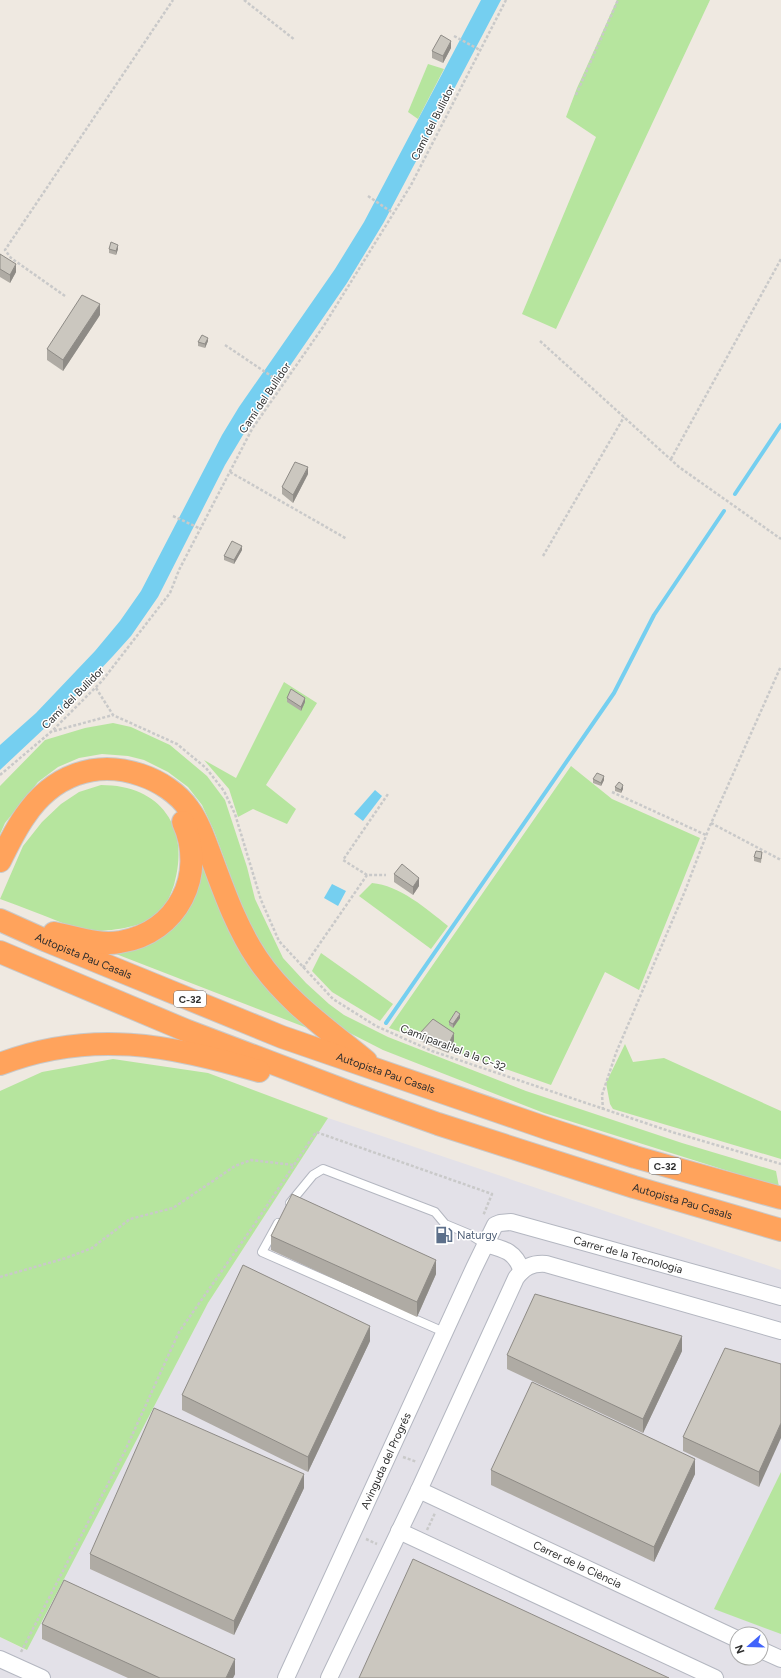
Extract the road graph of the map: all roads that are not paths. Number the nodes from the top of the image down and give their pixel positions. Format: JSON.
{"nodes":[{"id":1,"x":148,"y":777,"type":"junction"},
{"id":2,"x":0,"y":860,"type":"edge"},
{"id":3,"x":1,"y":920,"type":"edge"},
{"id":4,"x":0,"y":952,"type":"edge"},
{"id":5,"x":0,"y":1064,"type":"edge"},
{"id":6,"x":380,"y":1071,"type":"junction"},
{"id":7,"x":354,"y":1094,"type":"junction"},
{"id":8,"x":781,"y":1198,"type":"edge"},
{"id":9,"x":781,"y":1230,"type":"edge"},
{"id":10,"x":485,"y":1244,"type":"junction"},
{"id":11,"x":522,"y":1271,"type":"junction"},
{"id":12,"x":781,"y":1297,"type":"edge"},
{"id":13,"x":781,"y":1330,"type":"edge"},
{"id":14,"x":444,"y":1332,"type":"junction"},
{"id":15,"x":419,"y":1490,"type":"junction"},
{"id":16,"x":399,"y":1531,"type":"junction"},
{"id":17,"x":729,"y":1635,"type":"edge"},
{"id":18,"x":769,"y":1654,"type":"edge"},
{"id":19,"x":0,"y":1659,"type":"edge"},
{"id":20,"x":781,"y":1659,"type":"edge"},
{"id":21,"x":42,"y":1678,"type":"edge"},
{"id":22,"x":286,"y":1678,"type":"edge"},
{"id":23,"x":329,"y":1678,"type":"edge"},
{"id":24,"x":715,"y":1678,"type":"edge"}],
"edges":[{"from":1,"to":2,"type":"highway"},
{"from":1,"to":3,"type":"highway"},
{"from":1,"to":6,"type":"highway"},
{"from":3,"to":6,"type":"highway","name":"Autopista Pau Casals","number":"C-32"},
{"from":4,"to":7,"type":"highway","name":"Autopista Pau Casals"},
{"from":5,"to":7,"type":"highway"},
{"from":6,"to":8,"type":"highway","name":"Autopista Pau Casals","number":"C-32"},
{"from":7,"to":9,"type":"highway","name":"Autopista Pau Casals"},
{"from":10,"to":11,"type":"street"},
{"from":10,"to":12,"type":"street","name":"Carrer de la Tecnologia"},
{"from":10,"to":14,"type":"street","name":"Avinguda del Progrés"},
{"from":10,"to":14,"type":"lane"},
{"from":11,"to":13,"type":"street"},
{"from":11,"to":15,"type":"street"},
{"from":14,"to":22,"type":"street","name":"Avinguda del Progrés"},
{"from":15,"to":16,"type":"street"},
{"from":15,"to":17,"type":"street","name":"Carrer de la Ciència"},
{"from":16,"to":23,"type":"street"},
{"from":16,"to":24,"type":"street"},
{"from":18,"to":20,"type":"street"},
{"from":19,"to":21,"type":"street"}]}
